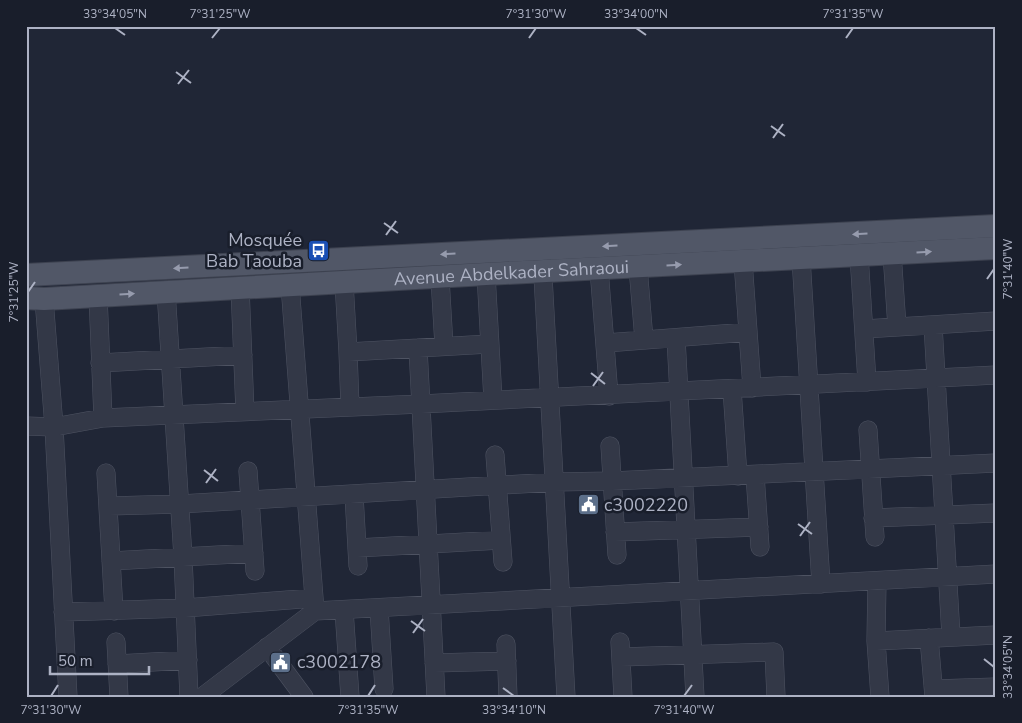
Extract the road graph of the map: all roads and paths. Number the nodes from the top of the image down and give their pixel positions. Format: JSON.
{"nodes":[{"id":1,"x":996,"y":226,"type":"edge"},
{"id":2,"x":996,"y":248,"type":"edge"},
{"id":3,"x":542,"y":249,"type":"junction"},
{"id":4,"x":892,"y":253,"type":"junction"},
{"id":5,"x":859,"y":255,"type":"junction"},
{"id":6,"x":801,"y":258,"type":"junction"},
{"id":7,"x":743,"y":261,"type":"junction"},
{"id":8,"x":638,"y":267,"type":"junction"},
{"id":9,"x":599,"y":268,"type":"junction"},
{"id":10,"x":542,"y":272,"type":"junction"},
{"id":11,"x":486,"y":274,"type":"junction"},
{"id":12,"x":26,"y":275,"type":"edge"},
{"id":13,"x":440,"y":278,"type":"junction"},
{"id":14,"x":344,"y":282,"type":"junction"},
{"id":15,"x":290,"y":285,"type":"junction"},
{"id":16,"x":240,"y":288,"type":"junction"},
{"id":17,"x":166,"y":292,"type":"junction"},
{"id":18,"x":98,"y":295,"type":"junction"},
{"id":19,"x":35,"y":299,"type":"edge"},
{"id":20,"x":996,"y":321,"type":"edge"},
{"id":21,"x":933,"y":325,"type":"junction"},
{"id":22,"x":897,"y":326,"type":"junction"},
{"id":23,"x":864,"y":329,"type":"junction"},
{"id":24,"x":748,"y":332,"type":"junction"},
{"id":25,"x":676,"y":338,"type":"junction"},
{"id":26,"x":644,"y":340,"type":"junction"},
{"id":27,"x":606,"y":343,"type":"junction"},
{"id":28,"x":489,"y":344,"type":"junction"},
{"id":29,"x":444,"y":346,"type":"junction"},
{"id":30,"x":418,"y":348,"type":"junction"},
{"id":31,"x":348,"y":352,"type":"junction"},
{"id":32,"x":244,"y":354,"type":"junction"},
{"id":33,"x":170,"y":358,"type":"junction"},
{"id":34,"x":100,"y":363,"type":"junction"},
{"id":35,"x":996,"y":375,"type":"edge"},
{"id":36,"x":936,"y":378,"type":"junction"},
{"id":37,"x":867,"y":382,"type":"junction"},
{"id":38,"x":809,"y":385,"type":"junction"},
{"id":39,"x":752,"y":388,"type":"junction"},
{"id":40,"x":732,"y":389,"type":"junction"},
{"id":41,"x":679,"y":392,"type":"junction"},
{"id":42,"x":609,"y":396,"type":"junction"},
{"id":43,"x":549,"y":399,"type":"junction"},
{"id":44,"x":493,"y":400,"type":"junction"},
{"id":45,"x":421,"y":404,"type":"junction"},
{"id":46,"x":350,"y":406,"type":"junction"},
{"id":47,"x":300,"y":409,"type":"junction"},
{"id":48,"x":245,"y":412,"type":"junction"},
{"id":49,"x":175,"y":415,"type":"junction"},
{"id":50,"x":103,"y":418,"type":"junction"},
{"id":51,"x":26,"y":426,"type":"edge"},
{"id":52,"x":54,"y":427,"type":"junction"},
{"id":53,"x":868,"y":430,"type":"dead end"},
{"id":54,"x":610,"y":446,"type":"dead end"},
{"id":55,"x":495,"y":455,"type":"dead end"},
{"id":56,"x":996,"y":463,"type":"edge"},
{"id":57,"x":941,"y":466,"type":"junction"},
{"id":58,"x":871,"y":469,"type":"junction"},
{"id":59,"x":248,"y":471,"type":"dead end"},
{"id":60,"x":815,"y":472,"type":"junction"},
{"id":61,"x":106,"y":473,"type":"dead end"},
{"id":62,"x":747,"y":475,"type":"junction"},
{"id":63,"x":683,"y":478,"type":"junction"},
{"id":64,"x":554,"y":482,"type":"junction"},
{"id":65,"x":612,"y":482,"type":"junction"},
{"id":66,"x":497,"y":486,"type":"junction"},
{"id":67,"x":424,"y":489,"type":"junction"},
{"id":68,"x":354,"y":495,"type":"junction"},
{"id":69,"x":306,"y":497,"type":"junction"},
{"id":70,"x":250,"y":500,"type":"junction"},
{"id":71,"x":180,"y":504,"type":"junction"},
{"id":72,"x":109,"y":506,"type":"junction"},
{"id":73,"x":996,"y":514,"type":"edge"},
{"id":74,"x":944,"y":516,"type":"junction"},
{"id":75,"x":874,"y":518,"type":"junction"},
{"id":76,"x":759,"y":526,"type":"junction"},
{"id":77,"x":686,"y":529,"type":"junction"},
{"id":78,"x":616,"y":532,"type":"junction"},
{"id":79,"x":875,"y":537,"type":"dead end"},
{"id":80,"x":501,"y":540,"type":"junction"},
{"id":81,"x":428,"y":544,"type":"junction"},
{"id":82,"x":760,"y":547,"type":"dead end"},
{"id":83,"x":357,"y":548,"type":"junction"},
{"id":84,"x":617,"y":555,"type":"dead end"},
{"id":85,"x":183,"y":557,"type":"junction"},
{"id":86,"x":112,"y":561,"type":"junction"},
{"id":87,"x":503,"y":562,"type":"dead end"},
{"id":88,"x":358,"y":566,"type":"dead end"},
{"id":89,"x":996,"y":574,"type":"edge"},
{"id":90,"x":948,"y":577,"type":"junction"},
{"id":91,"x":877,"y":581,"type":"junction"},
{"id":92,"x":821,"y":584,"type":"junction"},
{"id":93,"x":690,"y":591,"type":"junction"},
{"id":94,"x":560,"y":598,"type":"junction"},
{"id":95,"x":315,"y":604,"type":"junction"},
{"id":96,"x":431,"y":605,"type":"junction"},
{"id":97,"x":185,"y":608,"type":"junction"},
{"id":98,"x":379,"y":608,"type":"junction"},
{"id":99,"x":344,"y":610,"type":"junction"},
{"id":100,"x":114,"y":611,"type":"junction"},
{"id":101,"x":63,"y":612,"type":"junction"},
{"id":102,"x":996,"y":635,"type":"edge"},
{"id":103,"x":951,"y":636,"type":"junction"},
{"id":104,"x":929,"y":638,"type":"junction"},
{"id":105,"x":876,"y":641,"type":"junction"},
{"id":106,"x":116,"y":642,"type":"dead end"},
{"id":107,"x":267,"y":647,"type":"junction"},
{"id":108,"x":693,"y":655,"type":"junction"},
{"id":109,"x":188,"y":660,"type":"junction"},
{"id":110,"x":434,"y":663,"type":"junction"},
{"id":111,"x":117,"y":664,"type":"junction"},
{"id":112,"x":996,"y":687,"type":"edge"},
{"id":113,"x":384,"y":689,"type":"dead end"},
{"id":114,"x":934,"y":693,"type":"edge"},
{"id":115,"x":68,"y":697,"type":"edge"},
{"id":116,"x":118,"y":697,"type":"edge"},
{"id":117,"x":189,"y":697,"type":"edge"},
{"id":118,"x":202,"y":697,"type":"edge"},
{"id":119,"x":304,"y":697,"type":"edge"},
{"id":120,"x":350,"y":697,"type":"edge"},
{"id":121,"x":436,"y":697,"type":"edge"},
{"id":122,"x":508,"y":697,"type":"edge"},
{"id":123,"x":566,"y":697,"type":"edge"},
{"id":124,"x":623,"y":697,"type":"edge"},
{"id":125,"x":696,"y":697,"type":"edge"},
{"id":126,"x":776,"y":697,"type":"edge"},
{"id":127,"x":880,"y":697,"type":"edge"}],
"edges":[{"from":1,"to":3,"type":"main road","name":"Avenue Abdelkader Sahraoui","one_way":true},
{"from":4,"to":2,"type":"main road","name":"Avenue Abdelkader Sahraoui","one_way":true},
{"from":3,"to":10,"type":"street"},
{"from":3,"to":12,"type":"main road","name":"Avenue Abdelkader Sahraoui","one_way":true},
{"from":4,"to":5,"type":"main road","name":"Avenue Abdelkader Sahraoui"},
{"from":4,"to":22,"type":"street"},
{"from":5,"to":6,"type":"main road","name":"Avenue Abdelkader Sahraoui"},
{"from":5,"to":23,"type":"street"},
{"from":6,"to":7,"type":"main road","name":"Avenue Abdelkader Sahraoui"},
{"from":6,"to":38,"type":"street"},
{"from":8,"to":7,"type":"main road","name":"Avenue Abdelkader Sahraoui","one_way":true},
{"from":7,"to":24,"type":"street"},
{"from":8,"to":9,"type":"main road","name":"Avenue Abdelkader Sahraoui"},
{"from":8,"to":26,"type":"street"},
{"from":9,"to":10,"type":"main road","name":"Avenue Abdelkader Sahraoui"},
{"from":9,"to":27,"type":"street"},
{"from":10,"to":11,"type":"main road","name":"Avenue Abdelkader Sahraoui"},
{"from":10,"to":43,"type":"street"},
{"from":11,"to":13,"type":"main road","name":"Avenue Abdelkader Sahraoui"},
{"from":11,"to":28,"type":"street"},
{"from":13,"to":14,"type":"main road","name":"Avenue Abdelkader Sahraoui"},
{"from":13,"to":29,"type":"street"},
{"from":14,"to":15,"type":"main road","name":"Avenue Abdelkader Sahraoui"},
{"from":14,"to":31,"type":"street"},
{"from":15,"to":16,"type":"main road","name":"Avenue Abdelkader Sahraoui"},
{"from":15,"to":47,"type":"street"},
{"from":16,"to":17,"type":"main road","name":"Avenue Abdelkader Sahraoui"},
{"from":16,"to":32,"type":"street"},
{"from":18,"to":17,"type":"main road","name":"Avenue Abdelkader Sahraoui","one_way":true},
{"from":17,"to":33,"type":"street"},
{"from":18,"to":19,"type":"main road","name":"Avenue Abdelkader Sahraoui"},
{"from":18,"to":34,"type":"street"},
{"from":19,"to":52,"type":"street"},
{"from":20,"to":21,"type":"street"},
{"from":21,"to":22,"type":"street"},
{"from":21,"to":36,"type":"street"},
{"from":22,"to":23,"type":"street"},
{"from":23,"to":37,"type":"street"},
{"from":24,"to":25,"type":"street"},
{"from":24,"to":39,"type":"street"},
{"from":25,"to":26,"type":"street"},
{"from":25,"to":41,"type":"street"},
{"from":26,"to":27,"type":"street"},
{"from":27,"to":42,"type":"street"},
{"from":28,"to":29,"type":"street"},
{"from":28,"to":44,"type":"street"},
{"from":29,"to":30,"type":"street"},
{"from":30,"to":31,"type":"street"},
{"from":30,"to":45,"type":"street"},
{"from":31,"to":46,"type":"street"},
{"from":32,"to":33,"type":"street"},
{"from":32,"to":48,"type":"street"},
{"from":33,"to":34,"type":"street"},
{"from":33,"to":49,"type":"street"},
{"from":34,"to":50,"type":"street"},
{"from":35,"to":36,"type":"street"},
{"from":36,"to":37,"type":"street"},
{"from":36,"to":57,"type":"street"},
{"from":37,"to":38,"type":"street"},
{"from":38,"to":39,"type":"street"},
{"from":38,"to":60,"type":"street"},
{"from":39,"to":40,"type":"street"},
{"from":40,"to":41,"type":"street"},
{"from":40,"to":62,"type":"street"},
{"from":41,"to":42,"type":"street"},
{"from":41,"to":63,"type":"street"},
{"from":42,"to":43,"type":"street"},
{"from":43,"to":44,"type":"street"},
{"from":43,"to":64,"type":"street"},
{"from":44,"to":45,"type":"street"},
{"from":45,"to":46,"type":"street"},
{"from":45,"to":67,"type":"street"},
{"from":46,"to":47,"type":"street"},
{"from":47,"to":48,"type":"street"},
{"from":47,"to":69,"type":"street"},
{"from":48,"to":49,"type":"street"},
{"from":49,"to":50,"type":"street"},
{"from":49,"to":71,"type":"street"},
{"from":50,"to":52,"type":"street"},
{"from":51,"to":52,"type":"street"},
{"from":52,"to":101,"type":"street"},
{"from":53,"to":58,"type":"street"},
{"from":54,"to":65,"type":"street"},
{"from":55,"to":66,"type":"street"},
{"from":56,"to":57,"type":"street"},
{"from":57,"to":58,"type":"street"},
{"from":57,"to":74,"type":"street"},
{"from":58,"to":60,"type":"street"},
{"from":58,"to":75,"type":"street"},
{"from":59,"to":70,"type":"street"},
{"from":60,"to":62,"type":"street"},
{"from":60,"to":92,"type":"street"},
{"from":61,"to":72,"type":"street"},
{"from":62,"to":63,"type":"street"},
{"from":62,"to":76,"type":"street"},
{"from":63,"to":65,"type":"street"},
{"from":63,"to":77,"type":"street"},
{"from":64,"to":65,"type":"street"},
{"from":64,"to":66,"type":"street"},
{"from":64,"to":94,"type":"street"},
{"from":65,"to":78,"type":"street"},
{"from":66,"to":67,"type":"street"},
{"from":66,"to":80,"type":"street"},
{"from":67,"to":68,"type":"street"},
{"from":67,"to":81,"type":"street"},
{"from":68,"to":69,"type":"street"},
{"from":68,"to":83,"type":"street"},
{"from":69,"to":70,"type":"street"},
{"from":69,"to":95,"type":"street"},
{"from":70,"to":71,"type":"street"},
{"from":70,"to":85,"type":"street"},
{"from":71,"to":72,"type":"street"},
{"from":71,"to":85,"type":"street"},
{"from":72,"to":86,"type":"street"},
{"from":73,"to":74,"type":"street"},
{"from":74,"to":75,"type":"street"},
{"from":74,"to":90,"type":"street"},
{"from":75,"to":79,"type":"street"},
{"from":76,"to":77,"type":"street"},
{"from":76,"to":82,"type":"street"},
{"from":77,"to":78,"type":"street"},
{"from":77,"to":93,"type":"street"},
{"from":78,"to":84,"type":"street"},
{"from":80,"to":81,"type":"street"},
{"from":80,"to":87,"type":"street"},
{"from":81,"to":83,"type":"street"},
{"from":81,"to":96,"type":"street"},
{"from":83,"to":88,"type":"street"},
{"from":85,"to":86,"type":"street"},
{"from":85,"to":97,"type":"street"},
{"from":86,"to":100,"type":"street"},
{"from":89,"to":90,"type":"street"},
{"from":90,"to":91,"type":"street"},
{"from":90,"to":103,"type":"street"},
{"from":91,"to":92,"type":"street"},
{"from":91,"to":105,"type":"street"},
{"from":92,"to":93,"type":"street"},
{"from":93,"to":94,"type":"street"},
{"from":93,"to":108,"type":"street"},
{"from":94,"to":96,"type":"street"},
{"from":94,"to":123,"type":"street"},
{"from":95,"to":97,"type":"street"},
{"from":95,"to":99,"type":"street"},
{"from":95,"to":107,"type":"street"},
{"from":96,"to":98,"type":"street"},
{"from":96,"to":110,"type":"street"},
{"from":97,"to":100,"type":"street"},
{"from":97,"to":109,"type":"street"},
{"from":98,"to":99,"type":"street"},
{"from":98,"to":113,"type":"street"},
{"from":99,"to":120,"type":"street"},
{"from":100,"to":101,"type":"street"},
{"from":101,"to":115,"type":"street"},
{"from":102,"to":103,"type":"street"},
{"from":103,"to":104,"type":"street"},
{"from":104,"to":105,"type":"street"},
{"from":104,"to":114,"type":"street"},
{"from":105,"to":127,"type":"street"},
{"from":106,"to":111,"type":"street"},
{"from":107,"to":118,"type":"street"},
{"from":107,"to":119,"type":"street"},
{"from":108,"to":124,"type":"street"},
{"from":108,"to":125,"type":"street"},
{"from":108,"to":126,"type":"street"},
{"from":109,"to":111,"type":"street"},
{"from":109,"to":117,"type":"street"},
{"from":110,"to":121,"type":"street"},
{"from":110,"to":122,"type":"street"},
{"from":111,"to":116,"type":"street"},
{"from":112,"to":114,"type":"street"}]}
